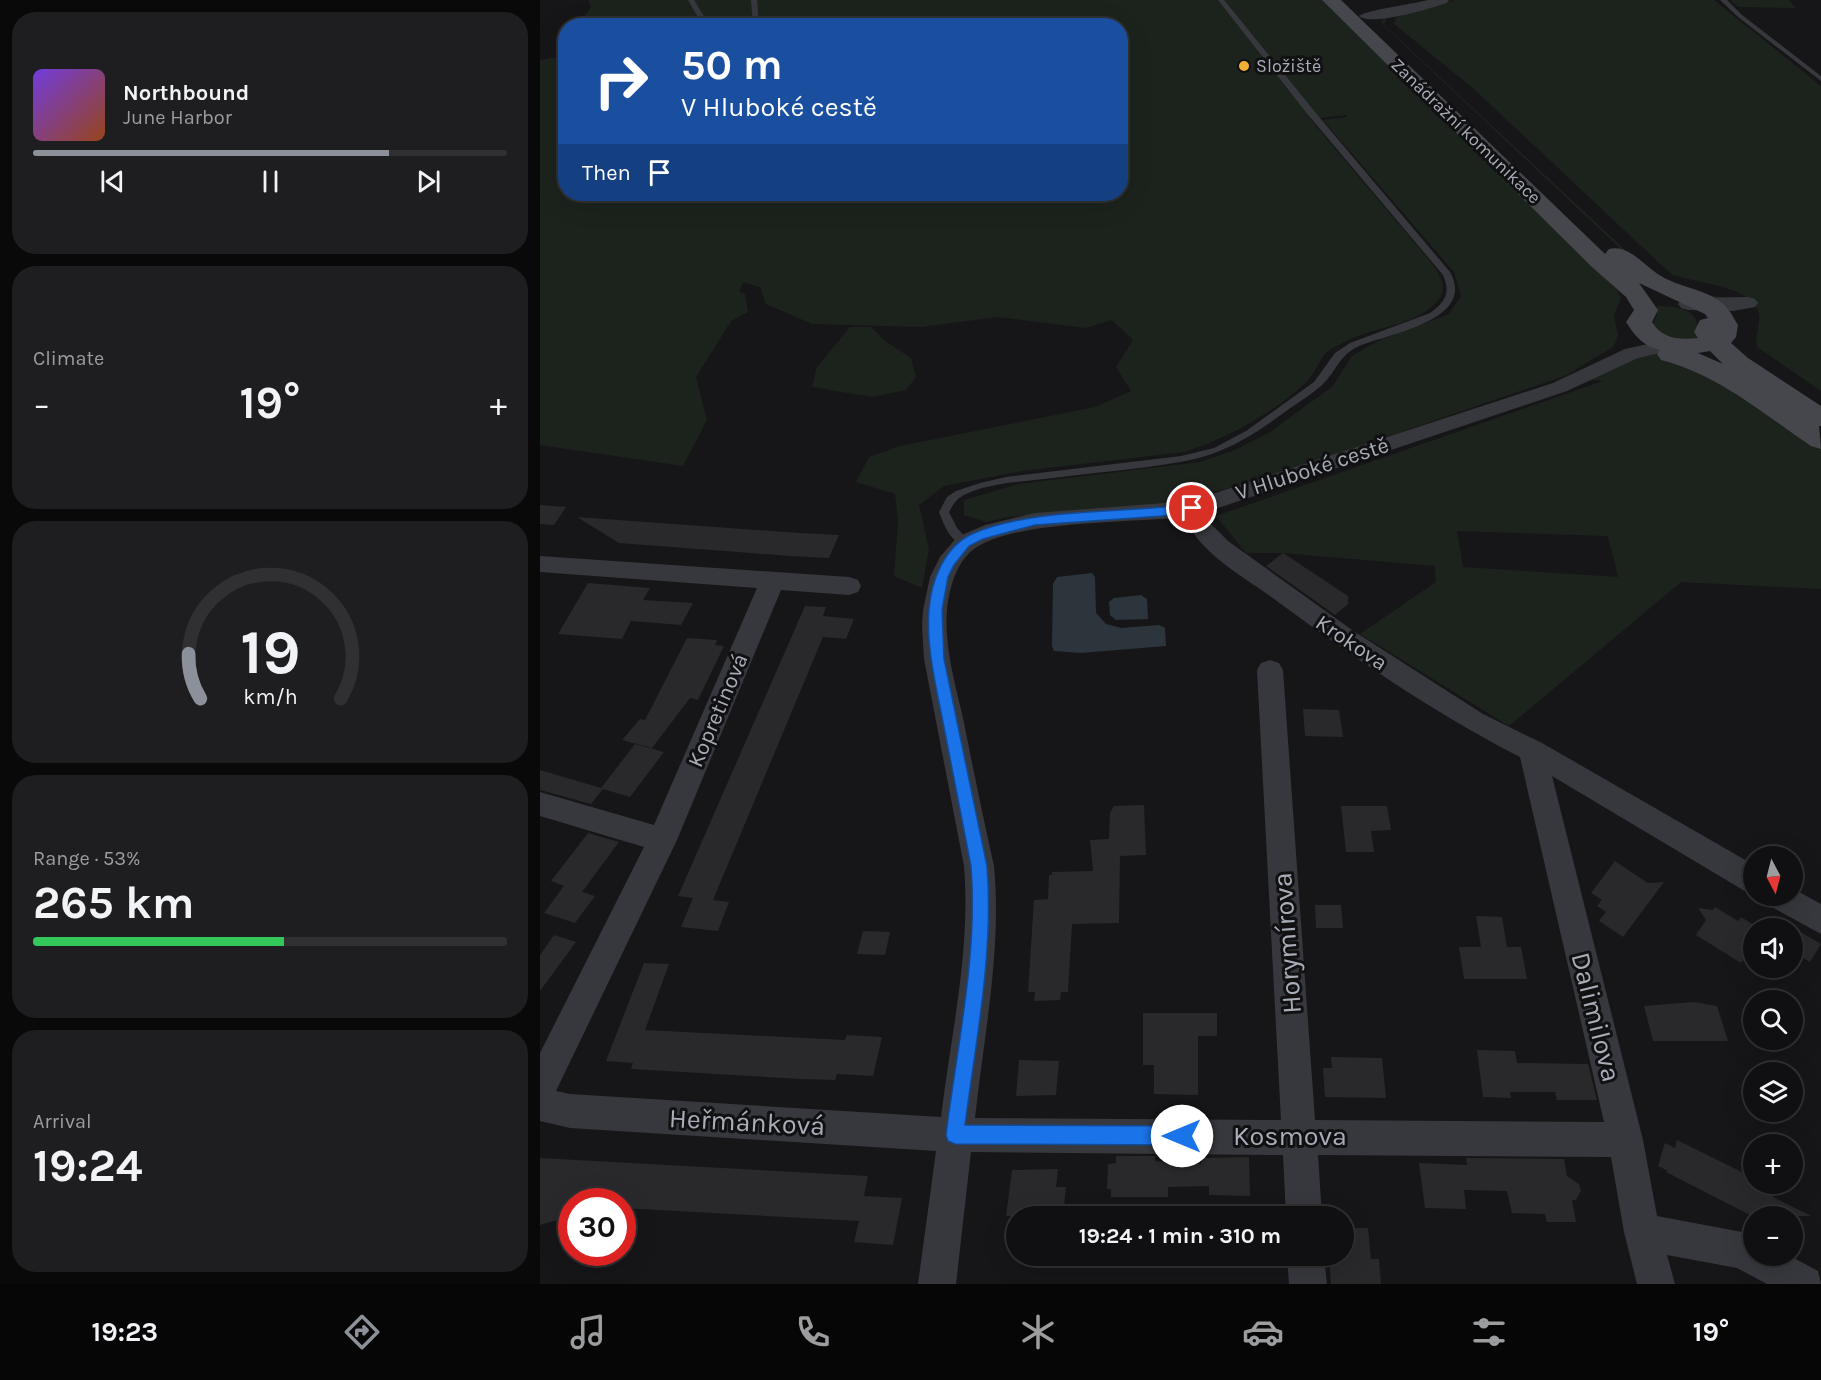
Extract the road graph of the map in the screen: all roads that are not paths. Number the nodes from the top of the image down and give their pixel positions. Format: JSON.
{"nodes":[{"id":1,"x":691,"y":0,"type":"edge"},
{"id":2,"x":754,"y":0,"type":"edge"},
{"id":3,"x":1221,"y":0,"type":"edge"},
{"id":4,"x":1331,"y":0,"type":"edge"},
{"id":5,"x":1349,"y":0,"type":"edge"},
{"id":6,"x":1442,"y":0,"type":"edge"},
{"id":7,"x":1723,"y":0,"type":"edge"},
{"id":8,"x":1366,"y":16,"type":"junction"},
{"id":9,"x":702,"y":18,"type":"edge"},
{"id":10,"x":755,"y":18,"type":"edge"},
{"id":11,"x":1821,"y":79,"type":"edge"},
{"id":12,"x":1608,"y":258,"type":"junction"},
{"id":13,"x":1677,"y":302,"type":"junction"},
{"id":14,"x":1633,"y":314,"type":"junction"},
{"id":15,"x":1725,"y":319,"type":"junction"},
{"id":16,"x":1668,"y":347,"type":"junction"},
{"id":17,"x":1614,"y":359,"type":"junction"},
{"id":18,"x":1821,"y":418,"type":"edge"},
{"id":19,"x":1821,"y":440,"type":"edge"},
{"id":20,"x":1192,"y":508,"type":"junction"},
{"id":21,"x":964,"y":543,"type":"junction"},
{"id":22,"x":540,"y":564,"type":"edge"},
{"id":23,"x":773,"y":580,"type":"junction"},
{"id":24,"x":849,"y":586,"type":"dead end"},
{"id":25,"x":1270,"y":670,"type":"dead end"},
{"id":26,"x":1532,"y":751,"type":"junction"},
{"id":27,"x":540,"y":804,"type":"edge"},
{"id":28,"x":662,"y":840,"type":"junction"},
{"id":29,"x":1743,"y":875,"type":"edge"},
{"id":30,"x":1796,"y":906,"type":"edge"},
{"id":31,"x":1821,"y":920,"type":"edge"},
{"id":32,"x":540,"y":1088,"type":"edge"},
{"id":33,"x":540,"y":1104,"type":"edge"},
{"id":34,"x":955,"y":1135,"type":"junction"},
{"id":35,"x":1299,"y":1136,"type":"junction"},
{"id":36,"x":1626,"y":1140,"type":"junction"},
{"id":37,"x":1303,"y":1206,"type":"edge"},
{"id":38,"x":1642,"y":1232,"type":"junction"},
{"id":39,"x":1307,"y":1266,"type":"edge"},
{"id":40,"x":937,"y":1284,"type":"edge"},
{"id":41,"x":1308,"y":1284,"type":"edge"},
{"id":42,"x":1656,"y":1284,"type":"edge"},
{"id":43,"x":1805,"y":1284,"type":"edge"}],
"edges":[{"from":1,"to":9,"type":"lane"},
{"from":2,"to":10,"type":"lane"},
{"from":3,"to":21,"type":"lane"},
{"from":4,"to":12,"type":"main road","name":"Zanádražní komunikace"},
{"from":5,"to":8,"type":"main road","name":"Zanádražní komunikace"},
{"from":6,"to":8,"type":"street"},
{"from":7,"to":11,"type":"lane"},
{"from":8,"to":12,"type":"main road","name":"Zanádražní komunikace"},
{"from":12,"to":13,"type":"main road","name":"Zanádražní komunikace"},
{"from":12,"to":14,"type":"main road","name":"Zanádražní komunikace"},
{"from":12,"to":15,"type":"main road","name":"Zanádražní komunikace"},
{"from":13,"to":14,"type":"main road"},
{"from":13,"to":15,"type":"street"},
{"from":13,"to":15,"type":"main road","name":"Zanádražní komunikace"},
{"from":14,"to":16,"type":"main road"},
{"from":14,"to":17,"type":"street"},
{"from":15,"to":16,"type":"main road"},
{"from":15,"to":18,"type":"main road","name":"Zanádražní komunikace"},
{"from":16,"to":17,"type":"street","name":"V Hluboké cestě"},
{"from":16,"to":19,"type":"main road"},
{"from":17,"to":20,"type":"street","name":"V Hluboké cestě"},
{"from":20,"to":21,"type":"street","name":"V Hluboké cestě"},
{"from":20,"to":26,"type":"street","name":"Krokova"},
{"from":21,"to":34,"type":"street"},
{"from":22,"to":23,"type":"street"},
{"from":23,"to":24,"type":"street"},
{"from":23,"to":28,"type":"street","name":"Kopretinová"},
{"from":25,"to":35,"type":"street","name":"Horymírova"},
{"from":26,"to":29,"type":"street","name":"Krokova"},
{"from":26,"to":36,"type":"street","name":"Dalimilova"},
{"from":27,"to":28,"type":"street"},
{"from":28,"to":32,"type":"street","name":"Kopretinová"},
{"from":30,"to":31,"type":"street"},
{"from":33,"to":34,"type":"street","name":"Heřmánková"},
{"from":34,"to":35,"type":"street","name":"Kosmova"},
{"from":34,"to":40,"type":"street"},
{"from":35,"to":36,"type":"street","name":"Kosmova"},
{"from":35,"to":37,"type":"street","name":"Horymírova"},
{"from":36,"to":38,"type":"street","name":"Dalimilova"},
{"from":38,"to":42,"type":"street","name":"Dalimilova"},
{"from":38,"to":43,"type":"street"},
{"from":39,"to":41,"type":"street"}]}
